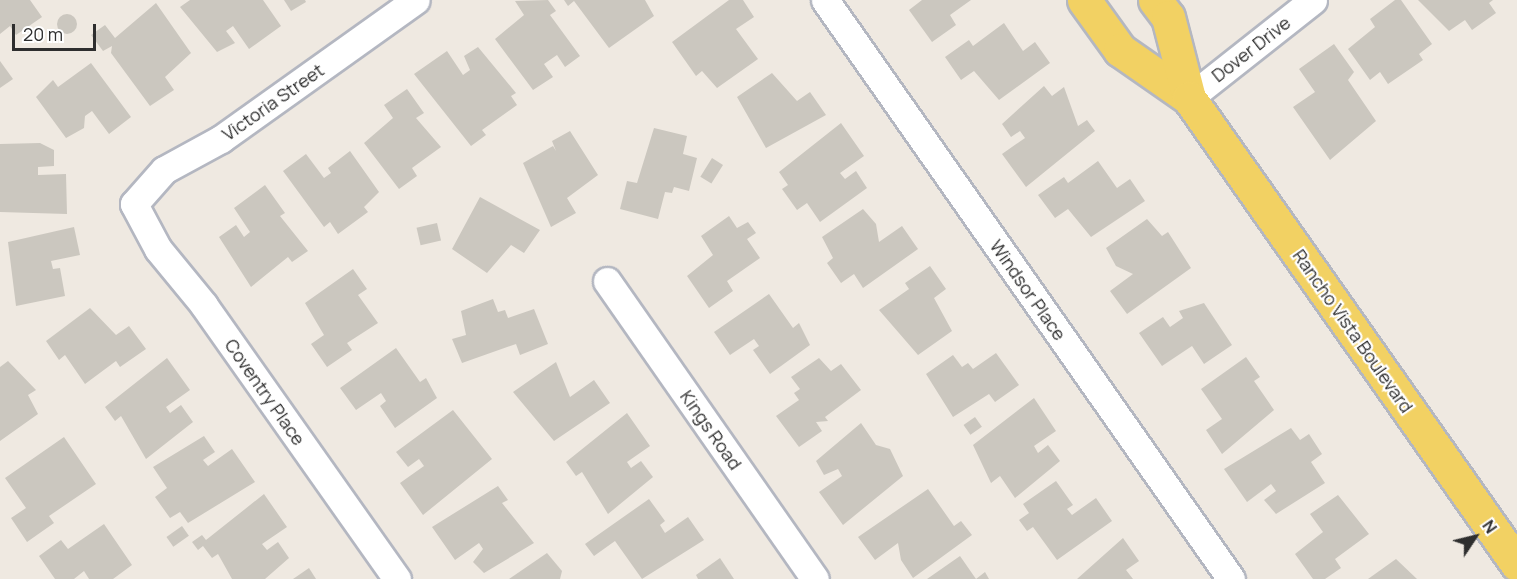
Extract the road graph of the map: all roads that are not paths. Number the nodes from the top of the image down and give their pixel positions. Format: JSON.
{"nodes":[{"id":1,"x":416,"y":0,"type":"edge"},
{"id":2,"x":825,"y":0,"type":"edge"},
{"id":3,"x":1084,"y":0,"type":"edge"},
{"id":4,"x":1155,"y":0,"type":"edge"},
{"id":5,"x":1313,"y":0,"type":"edge"},
{"id":6,"x":1189,"y":98,"type":"junction"},
{"id":7,"x":134,"y":204,"type":"joint"},
{"id":8,"x":607,"y":281,"type":"dead end"},
{"id":9,"x":1517,"y":564,"type":"edge"},
{"id":10,"x":397,"y":579,"type":"edge"},
{"id":11,"x":815,"y":579,"type":"edge"},
{"id":12,"x":1232,"y":579,"type":"edge"}],
"edges":[{"from":1,"to":7,"type":"street","name":"Victoria Street"},
{"from":2,"to":12,"type":"street","name":"Windsor Place"},
{"from":3,"to":6,"type":"main road","name":"Rancho Vista Boulevard"},
{"from":4,"to":6,"type":"main road","name":"Rancho Vista Boulevard"},
{"from":5,"to":6,"type":"street","name":"Dover Drive"},
{"from":6,"to":9,"type":"main road","name":"Rancho Vista Boulevard"},
{"from":7,"to":10,"type":"street","name":"Coventry Place"},
{"from":8,"to":11,"type":"street","name":"Kings Road"}]}
